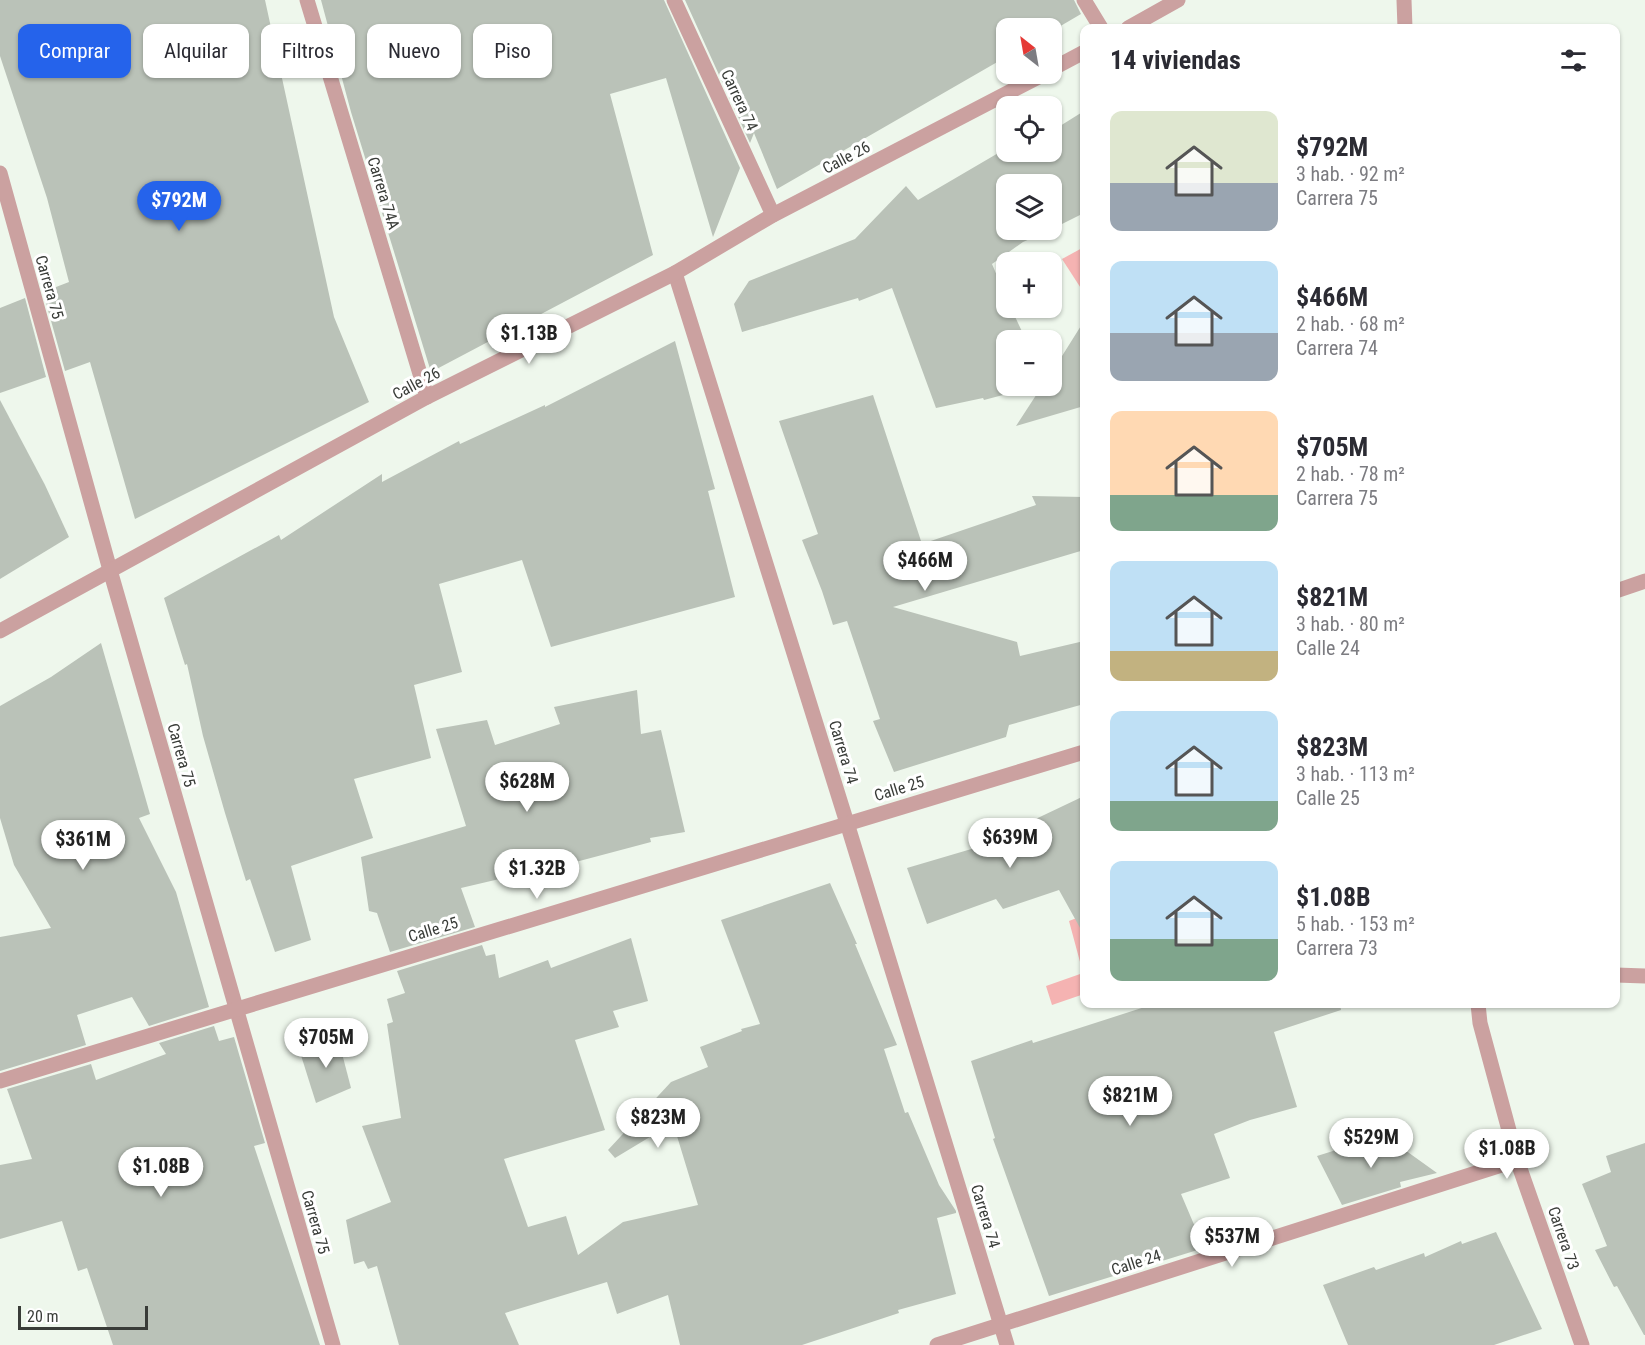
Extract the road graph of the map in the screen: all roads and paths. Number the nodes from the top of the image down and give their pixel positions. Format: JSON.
{"nodes":[{"id":1,"x":307,"y":0,"type":"edge"},
{"id":2,"x":674,"y":0,"type":"edge"},
{"id":3,"x":1084,"y":0,"type":"edge"},
{"id":4,"x":1178,"y":0,"type":"edge"},
{"id":5,"x":1404,"y":0,"type":"edge"},
{"id":6,"x":1099,"y":24,"type":"edge"},
{"id":7,"x":1135,"y":24,"type":"edge"},
{"id":8,"x":1405,"y":24,"type":"edge"},
{"id":9,"x":1080,"y":54,"type":"edge"},
{"id":10,"x":1062,"y":64,"type":"edge"},
{"id":11,"x":1025,"y":84,"type":"edge"},
{"id":12,"x":0,"y":173,"type":"edge"},
{"id":13,"x":773,"y":215,"type":"junction"},
{"id":14,"x":675,"y":273,"type":"junction"},
{"id":15,"x":427,"y":397,"type":"junction"},
{"id":16,"x":110,"y":570,"type":"junction"},
{"id":17,"x":1645,"y":581,"type":"edge"},
{"id":18,"x":1620,"y":590,"type":"edge"},
{"id":19,"x":0,"y":631,"type":"edge"},
{"id":20,"x":1080,"y":753,"type":"edge"},
{"id":21,"x":847,"y":823,"type":"junction"},
{"id":22,"x":1620,"y":975,"type":"edge"},
{"id":23,"x":1645,"y":976,"type":"edge"},
{"id":24,"x":236,"y":1008,"type":"junction"},
{"id":25,"x":1478,"y":1008,"type":"edge"},
{"id":26,"x":0,"y":1081,"type":"edge"},
{"id":27,"x":1517,"y":1160,"type":"junction"},
{"id":28,"x":1000,"y":1324,"type":"junction"},
{"id":29,"x":333,"y":1345,"type":"edge"},
{"id":30,"x":937,"y":1345,"type":"edge"},
{"id":31,"x":1007,"y":1345,"type":"edge"},
{"id":32,"x":1582,"y":1345,"type":"edge"}],
"edges":[{"from":1,"to":15,"type":"street","name":"Carrera 74A"},
{"from":2,"to":13,"type":"street","name":"Carrera 74"},
{"from":3,"to":6,"type":"street"},
{"from":4,"to":7,"type":"street"},
{"from":5,"to":8,"type":"street"},
{"from":9,"to":10,"type":"street"},
{"from":11,"to":13,"type":"street","name":"Calle 26"},
{"from":12,"to":16,"type":"street","name":"Carrera 75"},
{"from":13,"to":14,"type":"street","name":"Calle 26"},
{"from":14,"to":15,"type":"street","name":"Calle 26"},
{"from":14,"to":21,"type":"street","name":"Carrera 74"},
{"from":15,"to":16,"type":"street","name":"Calle 26"},
{"from":16,"to":19,"type":"street","name":"Calle 26"},
{"from":16,"to":24,"type":"street","name":"Carrera 75"},
{"from":17,"to":18,"type":"street"},
{"from":20,"to":21,"type":"street","name":"Calle 25"},
{"from":21,"to":24,"type":"street","name":"Calle 25"},
{"from":21,"to":28,"type":"street","name":"Carrera 74"},
{"from":22,"to":23,"type":"street"},
{"from":24,"to":26,"type":"street","name":"Calle 25"},
{"from":24,"to":29,"type":"street","name":"Carrera 75"},
{"from":25,"to":27,"type":"street","name":"Carrera 73"},
{"from":27,"to":28,"type":"street","name":"Calle 24"},
{"from":27,"to":32,"type":"street","name":"Carrera 73"},
{"from":28,"to":30,"type":"street","name":"Calle 24"},
{"from":28,"to":31,"type":"street","name":"Carrera 74"}]}
